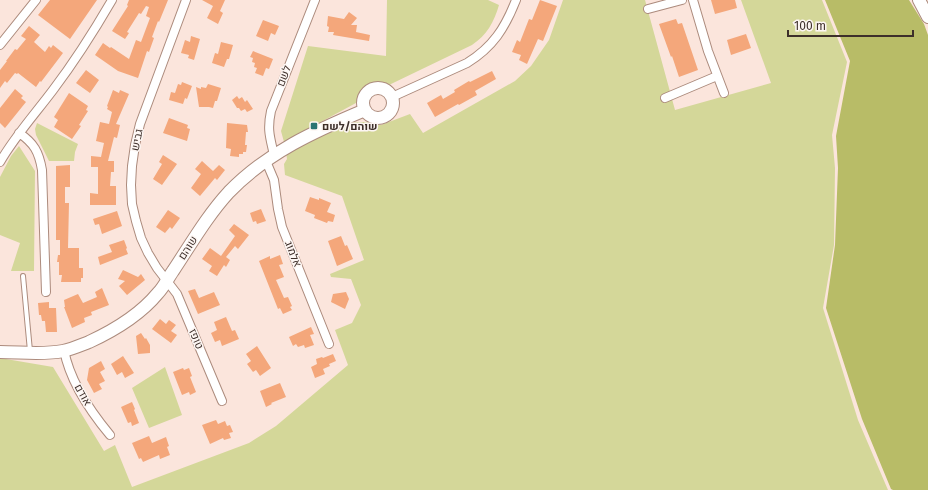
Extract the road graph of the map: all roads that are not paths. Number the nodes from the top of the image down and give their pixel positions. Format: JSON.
{"nodes":[{"id":1,"x":36,"y":0,"type":"edge"},
{"id":2,"x":112,"y":0,"type":"edge"},
{"id":3,"x":186,"y":0,"type":"edge"},
{"id":4,"x":314,"y":0,"type":"edge"},
{"id":5,"x":516,"y":0,"type":"edge"},
{"id":6,"x":682,"y":0,"type":"edge"},
{"id":7,"x":693,"y":0,"type":"edge"},
{"id":8,"x":918,"y":0,"type":"edge"},
{"id":9,"x":648,"y":9,"type":"dead end"},
{"id":10,"x":928,"y":17,"type":"edge"},
{"id":11,"x":0,"y":45,"type":"edge"},
{"id":12,"x":717,"y":76,"type":"junction"},
{"id":13,"x":724,"y":93,"type":"dead end"},
{"id":14,"x":392,"y":97,"type":"junction"},
{"id":15,"x":665,"y":98,"type":"dead end"},
{"id":16,"x":365,"y":110,"type":"junction"},
{"id":17,"x":19,"y":133,"type":"junction"},
{"id":18,"x":270,"y":158,"type":"junction"},
{"id":19,"x":0,"y":162,"type":"edge"},
{"id":20,"x":23,"y":276,"type":"dead end"},
{"id":21,"x":167,"y":280,"type":"junction"},
{"id":22,"x":46,"y":292,"type":"dead end"},
{"id":23,"x":330,"y":344,"type":"dead end"},
{"id":24,"x":64,"y":350,"type":"junction"},
{"id":25,"x":0,"y":352,"type":"edge"},
{"id":26,"x":31,"y":353,"type":"junction"},
{"id":27,"x":222,"y":401,"type":"dead end"},
{"id":28,"x":110,"y":435,"type":"dead end"}],
"edges":[{"from":1,"to":11,"type":"street"},
{"from":2,"to":17,"type":"street"},
{"from":3,"to":21,"type":"street","name":"גביש"},
{"from":4,"to":18,"type":"street","name":"לשם"},
{"from":5,"to":14,"type":"street"},
{"from":6,"to":9,"type":"street"},
{"from":7,"to":12,"type":"street"},
{"from":8,"to":10,"type":"street"},
{"from":12,"to":13,"type":"street"},
{"from":12,"to":15,"type":"street"},
{"from":14,"to":16,"type":"street"},
{"from":14,"to":16,"type":"street"},
{"from":16,"to":18,"type":"street","name":"שוהם"},
{"from":17,"to":19,"type":"street"},
{"from":17,"to":22,"type":"street"},
{"from":18,"to":21,"type":"street","name":"שוהם"},
{"from":18,"to":23,"type":"street","name":"אלמוג"},
{"from":20,"to":26,"type":"lane"},
{"from":21,"to":24,"type":"street","name":"שוהם"},
{"from":21,"to":27,"type":"street","name":"טופז"},
{"from":24,"to":26,"type":"street","name":"שוהם"},
{"from":24,"to":28,"type":"street","name":"אודם"},
{"from":25,"to":26,"type":"street","name":"שוהם"}]}
